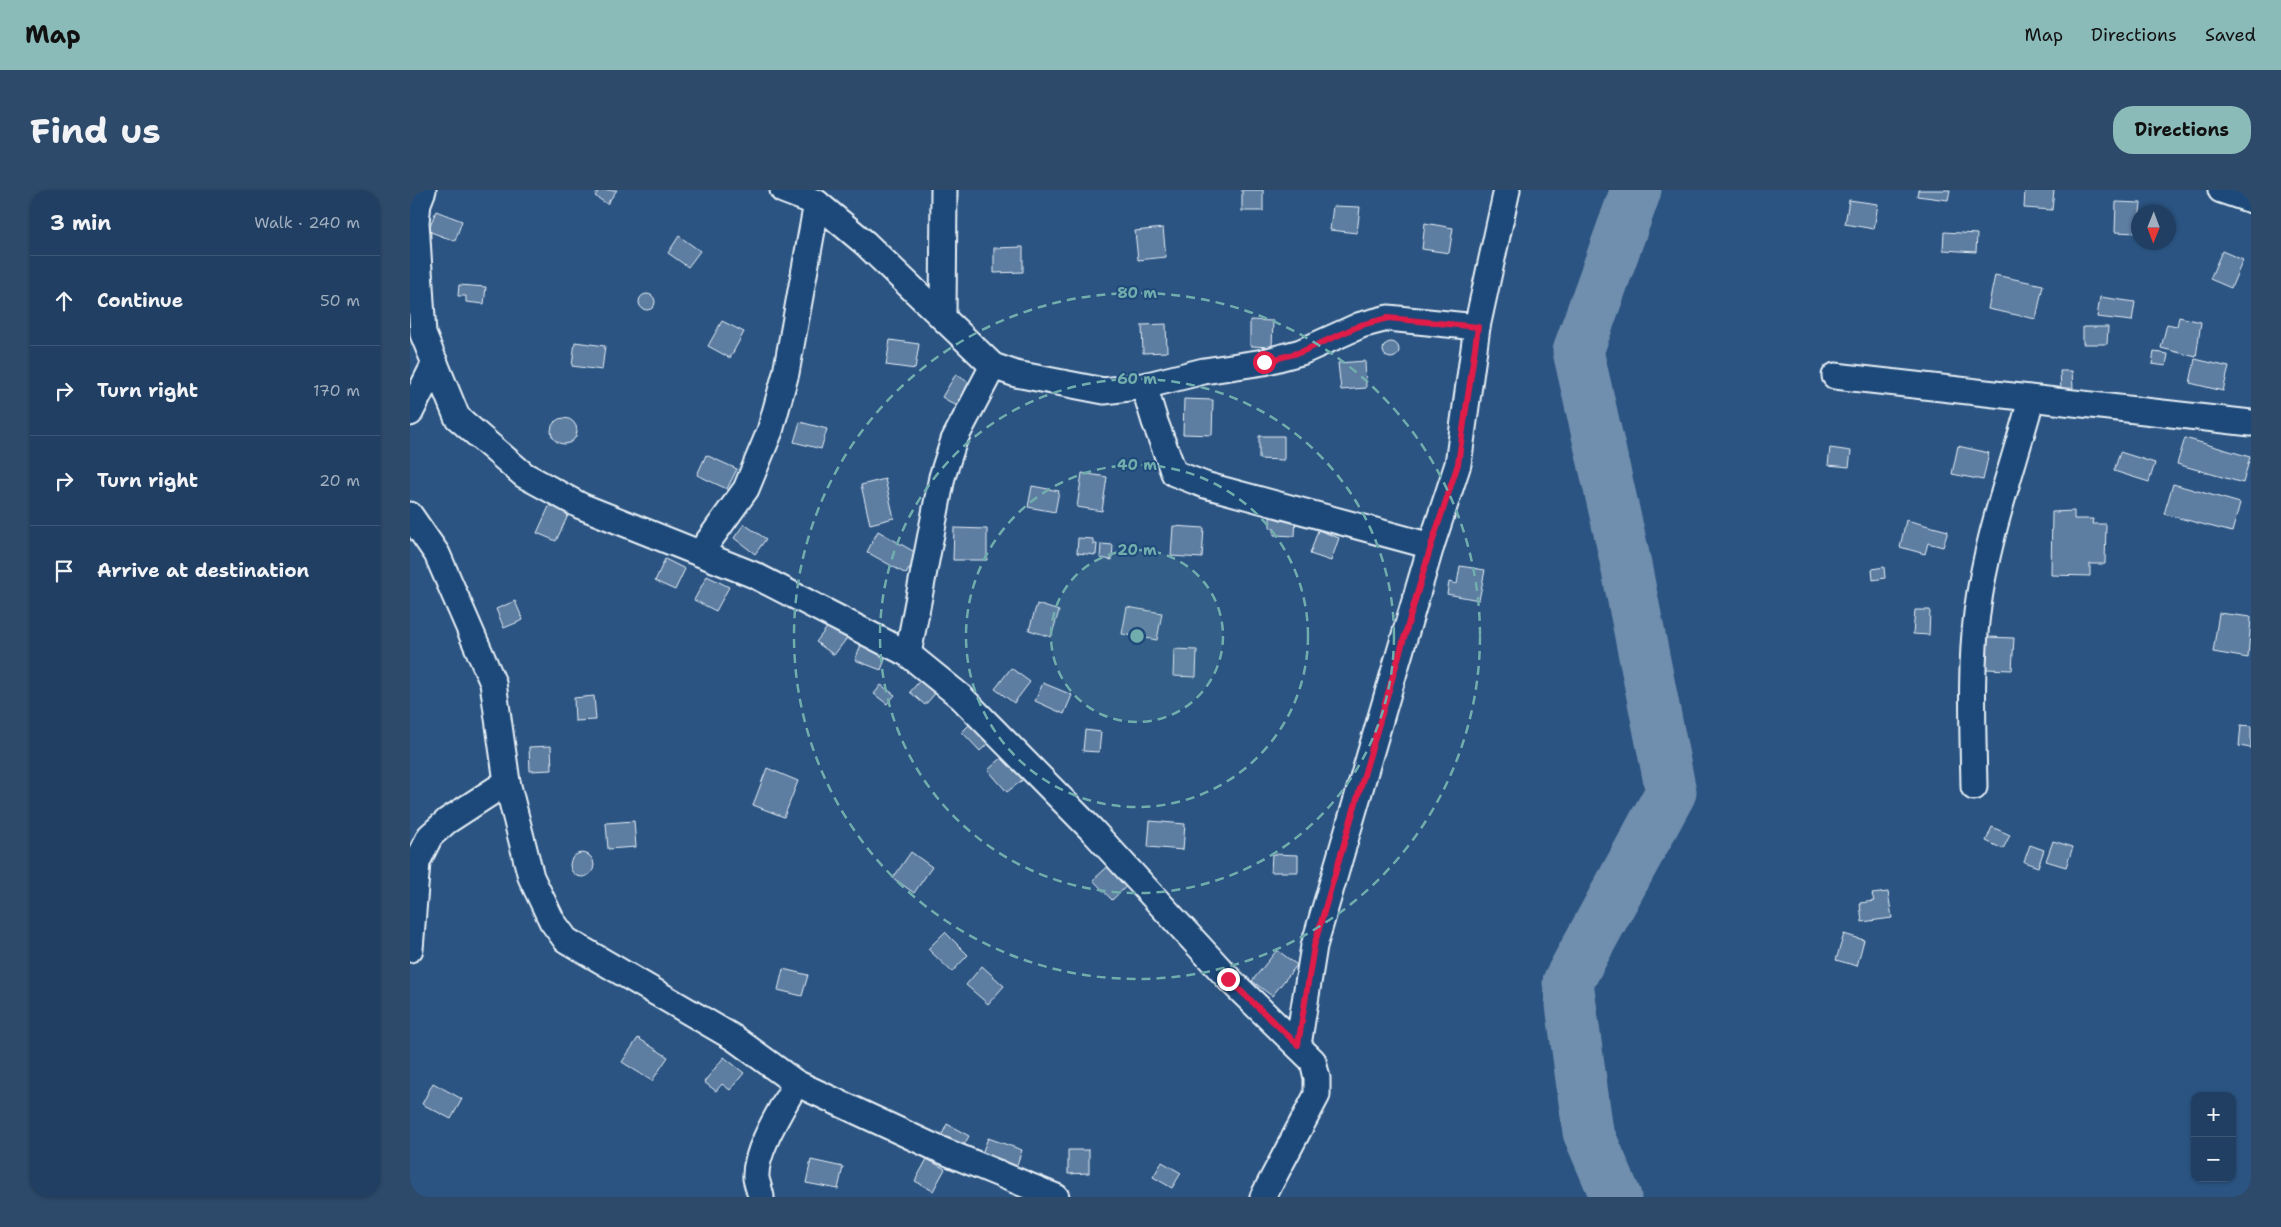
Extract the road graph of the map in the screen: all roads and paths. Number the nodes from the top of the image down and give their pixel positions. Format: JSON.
{"nodes":[{"id":1,"x":423,"y":190,"type":"edge"},
{"id":2,"x":783,"y":190,"type":"edge"},
{"id":3,"x":944,"y":190,"type":"edge"},
{"id":4,"x":1507,"y":190,"type":"edge"},
{"id":5,"x":2221,"y":190,"type":"edge"},
{"id":6,"x":2251,"y":200,"type":"edge"},
{"id":7,"x":817,"y":203,"type":"junction"},
{"id":8,"x":944,"y":318,"type":"junction"},
{"id":9,"x":1478,"y":327,"type":"junction"},
{"id":10,"x":416,"y":331,"type":"edge"},
{"id":11,"x":435,"y":363,"type":"junction"},
{"id":12,"x":993,"y":366,"type":"junction"},
{"id":13,"x":1835,"y":376,"type":"dead end"},
{"id":14,"x":1144,"y":386,"type":"junction"},
{"id":15,"x":2031,"y":400,"type":"junction"},
{"id":16,"x":410,"y":413,"type":"edge"},
{"id":17,"x":2251,"y":423,"type":"edge"},
{"id":18,"x":410,"y":515,"type":"edge"},
{"id":19,"x":1431,"y":546,"type":"junction"},
{"id":20,"x":700,"y":553,"type":"junction"},
{"id":21,"x":908,"y":654,"type":"junction"},
{"id":22,"x":507,"y":782,"type":"junction"},
{"id":23,"x":1974,"y":787,"type":"dead end"},
{"id":24,"x":410,"y":949,"type":"edge"},
{"id":25,"x":1298,"y":1045,"type":"junction"},
{"id":26,"x":796,"y":1083,"type":"junction"},
{"id":27,"x":761,"y":1197,"type":"edge"},
{"id":28,"x":1056,"y":1197,"type":"edge"},
{"id":29,"x":1263,"y":1197,"type":"edge"}],
"edges":[{"from":1,"to":10,"type":"street"},
{"from":2,"to":7,"type":"street"},
{"from":3,"to":8,"type":"street"},
{"from":4,"to":9,"type":"street"},
{"from":5,"to":6,"type":"street"},
{"from":7,"to":8,"type":"street"},
{"from":7,"to":20,"type":"street"},
{"from":8,"to":12,"type":"street"},
{"from":9,"to":14,"type":"street"},
{"from":9,"to":19,"type":"street"},
{"from":10,"to":11,"type":"street"},
{"from":11,"to":16,"type":"street"},
{"from":11,"to":20,"type":"street"},
{"from":12,"to":14,"type":"street"},
{"from":12,"to":21,"type":"street"},
{"from":13,"to":15,"type":"street"},
{"from":14,"to":19,"type":"street"},
{"from":15,"to":17,"type":"street"},
{"from":15,"to":23,"type":"street"},
{"from":18,"to":22,"type":"street"},
{"from":19,"to":25,"type":"street"},
{"from":20,"to":21,"type":"street"},
{"from":21,"to":25,"type":"street"},
{"from":22,"to":24,"type":"street"},
{"from":22,"to":26,"type":"street"},
{"from":25,"to":29,"type":"street"},
{"from":26,"to":27,"type":"street"},
{"from":26,"to":28,"type":"street"}]}
